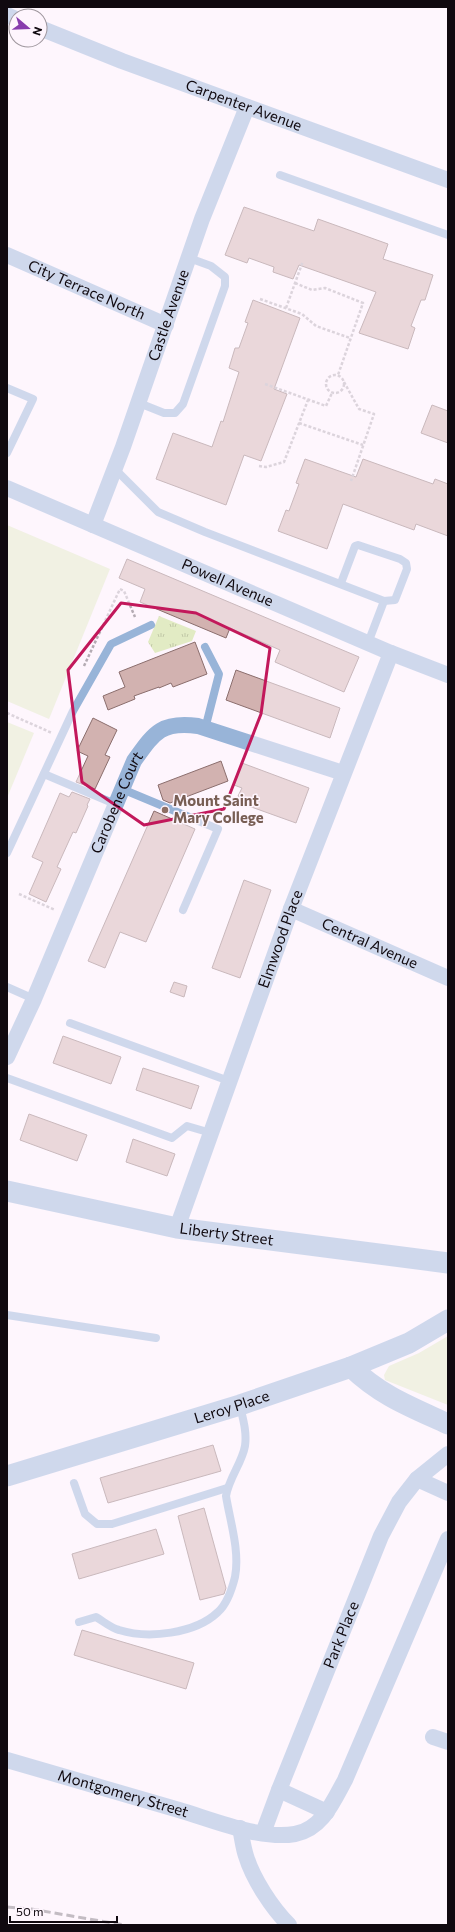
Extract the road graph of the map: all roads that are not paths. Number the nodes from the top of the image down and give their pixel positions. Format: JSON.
{"nodes":[{"id":1,"x":48,"y":31,"type":"edge"},
{"id":2,"x":247,"y":107,"type":"junction"},
{"id":3,"x":280,"y":175,"type":"dead end"},
{"id":4,"x":448,"y":180,"type":"edge"},
{"id":5,"x":448,"y":235,"type":"edge"},
{"id":6,"x":7,"y":255,"type":"edge"},
{"id":7,"x":189,"y":258,"type":"junction"},
{"id":8,"x":166,"y":325,"type":"junction"},
{"id":9,"x":7,"y":388,"type":"edge"},
{"id":10,"x":139,"y":403,"type":"junction"},
{"id":11,"x":7,"y":453,"type":"edge"},
{"id":12,"x":115,"y":469,"type":"junction"},
{"id":13,"x":7,"y":488,"type":"edge"},
{"id":14,"x":93,"y":525,"type":"junction"},
{"id":15,"x":341,"y":583,"type":"junction"},
{"id":16,"x":384,"y":602,"type":"junction"},
{"id":17,"x":151,"y":625,"type":"dead end"},
{"id":18,"x":368,"y":643,"type":"junction"},
{"id":19,"x":205,"y":647,"type":"dead end"},
{"id":20,"x":391,"y":653,"type":"junction"},
{"id":21,"x":448,"y":675,"type":"edge"},
{"id":22,"x":205,"y":729,"type":"junction"},
{"id":23,"x":343,"y":773,"type":"junction"},
{"id":24,"x":44,"y":774,"type":"junction"},
{"id":25,"x":122,"y":789,"type":"junction"},
{"id":26,"x":115,"y":804,"type":"junction"},
{"id":27,"x":7,"y":853,"type":"edge"},
{"id":28,"x":183,"y":910,"type":"dead end"},
{"id":29,"x":291,"y":910,"type":"junction"},
{"id":30,"x":448,"y":978,"type":"edge"},
{"id":31,"x":7,"y":988,"type":"edge"},
{"id":32,"x":34,"y":999,"type":"junction"},
{"id":33,"x":70,"y":1023,"type":"dead end"},
{"id":34,"x":7,"y":1057,"type":"edge"},
{"id":35,"x":7,"y":1078,"type":"edge"},
{"id":36,"x":229,"y":1081,"type":"junction"},
{"id":37,"x":210,"y":1133,"type":"junction"},
{"id":38,"x":7,"y":1191,"type":"edge"},
{"id":39,"x":177,"y":1228,"type":"junction"},
{"id":40,"x":448,"y":1263,"type":"edge"},
{"id":41,"x":7,"y":1315,"type":"edge"},
{"id":42,"x":448,"y":1320,"type":"edge"},
{"id":43,"x":156,"y":1338,"type":"dead end"},
{"id":44,"x":351,"y":1367,"type":"junction"},
{"id":45,"x":240,"y":1405,"type":"junction"},
{"id":46,"x":448,"y":1424,"type":"edge"},
{"id":47,"x":448,"y":1454,"type":"edge"},
{"id":48,"x":7,"y":1476,"type":"edge"},
{"id":49,"x":417,"y":1479,"type":"junction"},
{"id":50,"x":74,"y":1483,"type":"dead end"},
{"id":51,"x":227,"y":1488,"type":"junction"},
{"id":52,"x":448,"y":1493,"type":"edge"},
{"id":53,"x":448,"y":1539,"type":"edge"},
{"id":54,"x":79,"y":1622,"type":"dead end"},
{"id":55,"x":7,"y":1760,"type":"edge"},
{"id":56,"x":279,"y":1790,"type":"junction"},
{"id":57,"x":327,"y":1812,"type":"junction"},
{"id":58,"x":240,"y":1828,"type":"junction"},
{"id":59,"x":264,"y":1833,"type":"junction"},
{"id":60,"x":289,"y":1925,"type":"edge"}],
"edges":[{"from":1,"to":2,"type":"street","name":"Carpenter Avenue"},
{"from":2,"to":4,"type":"street","name":"Carpenter Avenue"},
{"from":2,"to":7,"type":"street","name":"Castle Avenue"},
{"from":3,"to":5,"type":"lane"},
{"from":6,"to":8,"type":"street","name":"City Terrace North"},
{"from":7,"to":8,"type":"street","name":"Castle Avenue"},
{"from":7,"to":10,"type":"lane"},
{"from":8,"to":10,"type":"street","name":"Castle Avenue"},
{"from":9,"to":11,"type":"lane"},
{"from":10,"to":12,"type":"street","name":"Castle Avenue"},
{"from":12,"to":14,"type":"street","name":"Castle Avenue"},
{"from":12,"to":15,"type":"lane"},
{"from":13,"to":14,"type":"street","name":"Powell Avenue"},
{"from":14,"to":18,"type":"street","name":"Powell Avenue"},
{"from":15,"to":16,"type":"lane"},
{"from":15,"to":16,"type":"lane"},
{"from":16,"to":18,"type":"lane"},
{"from":17,"to":24,"type":"lane"},
{"from":18,"to":20,"type":"street","name":"Powell Avenue"},
{"from":19,"to":22,"type":"lane"},
{"from":20,"to":21,"type":"street","name":"Powell Avenue"},
{"from":20,"to":23,"type":"street","name":"Elmwood Place"},
{"from":22,"to":23,"type":"street","name":"Carobene Court"},
{"from":22,"to":25,"type":"street","name":"Carobene Court"},
{"from":23,"to":29,"type":"street","name":"Elmwood Place"},
{"from":24,"to":26,"type":"lane"},
{"from":24,"to":27,"type":"lane"},
{"from":25,"to":26,"type":"street","name":"Carobene Court"},
{"from":25,"to":28,"type":"lane"},
{"from":26,"to":32,"type":"street","name":"Carobene Court"},
{"from":29,"to":30,"type":"street","name":"Central Avenue"},
{"from":29,"to":36,"type":"street","name":"Elmwood Place"},
{"from":31,"to":32,"type":"lane"},
{"from":32,"to":34,"type":"street","name":"Carobene Court"},
{"from":33,"to":36,"type":"lane"},
{"from":35,"to":37,"type":"lane"},
{"from":36,"to":37,"type":"street","name":"Elmwood Place"},
{"from":37,"to":39,"type":"street","name":"Elmwood Place"},
{"from":38,"to":39,"type":"street","name":"Liberty Street"},
{"from":39,"to":40,"type":"street","name":"Liberty Street"},
{"from":41,"to":43,"type":"lane"},
{"from":42,"to":44,"type":"street","name":"Leroy Place"},
{"from":44,"to":45,"type":"street","name":"Leroy Place"},
{"from":44,"to":46,"type":"street"},
{"from":45,"to":48,"type":"street","name":"Leroy Place"},
{"from":45,"to":51,"type":"lane"},
{"from":47,"to":49,"type":"street","name":"Park Place"},
{"from":49,"to":52,"type":"street"},
{"from":49,"to":56,"type":"street","name":"Park Place"},
{"from":50,"to":51,"type":"lane"},
{"from":51,"to":54,"type":"lane"},
{"from":53,"to":57,"type":"street"},
{"from":55,"to":58,"type":"street","name":"Montgomery Street"},
{"from":56,"to":57,"type":"street"},
{"from":56,"to":59,"type":"street","name":"Park Place"},
{"from":57,"to":59,"type":"street"},
{"from":58,"to":59,"type":"street"},
{"from":58,"to":60,"type":"street"}]}
